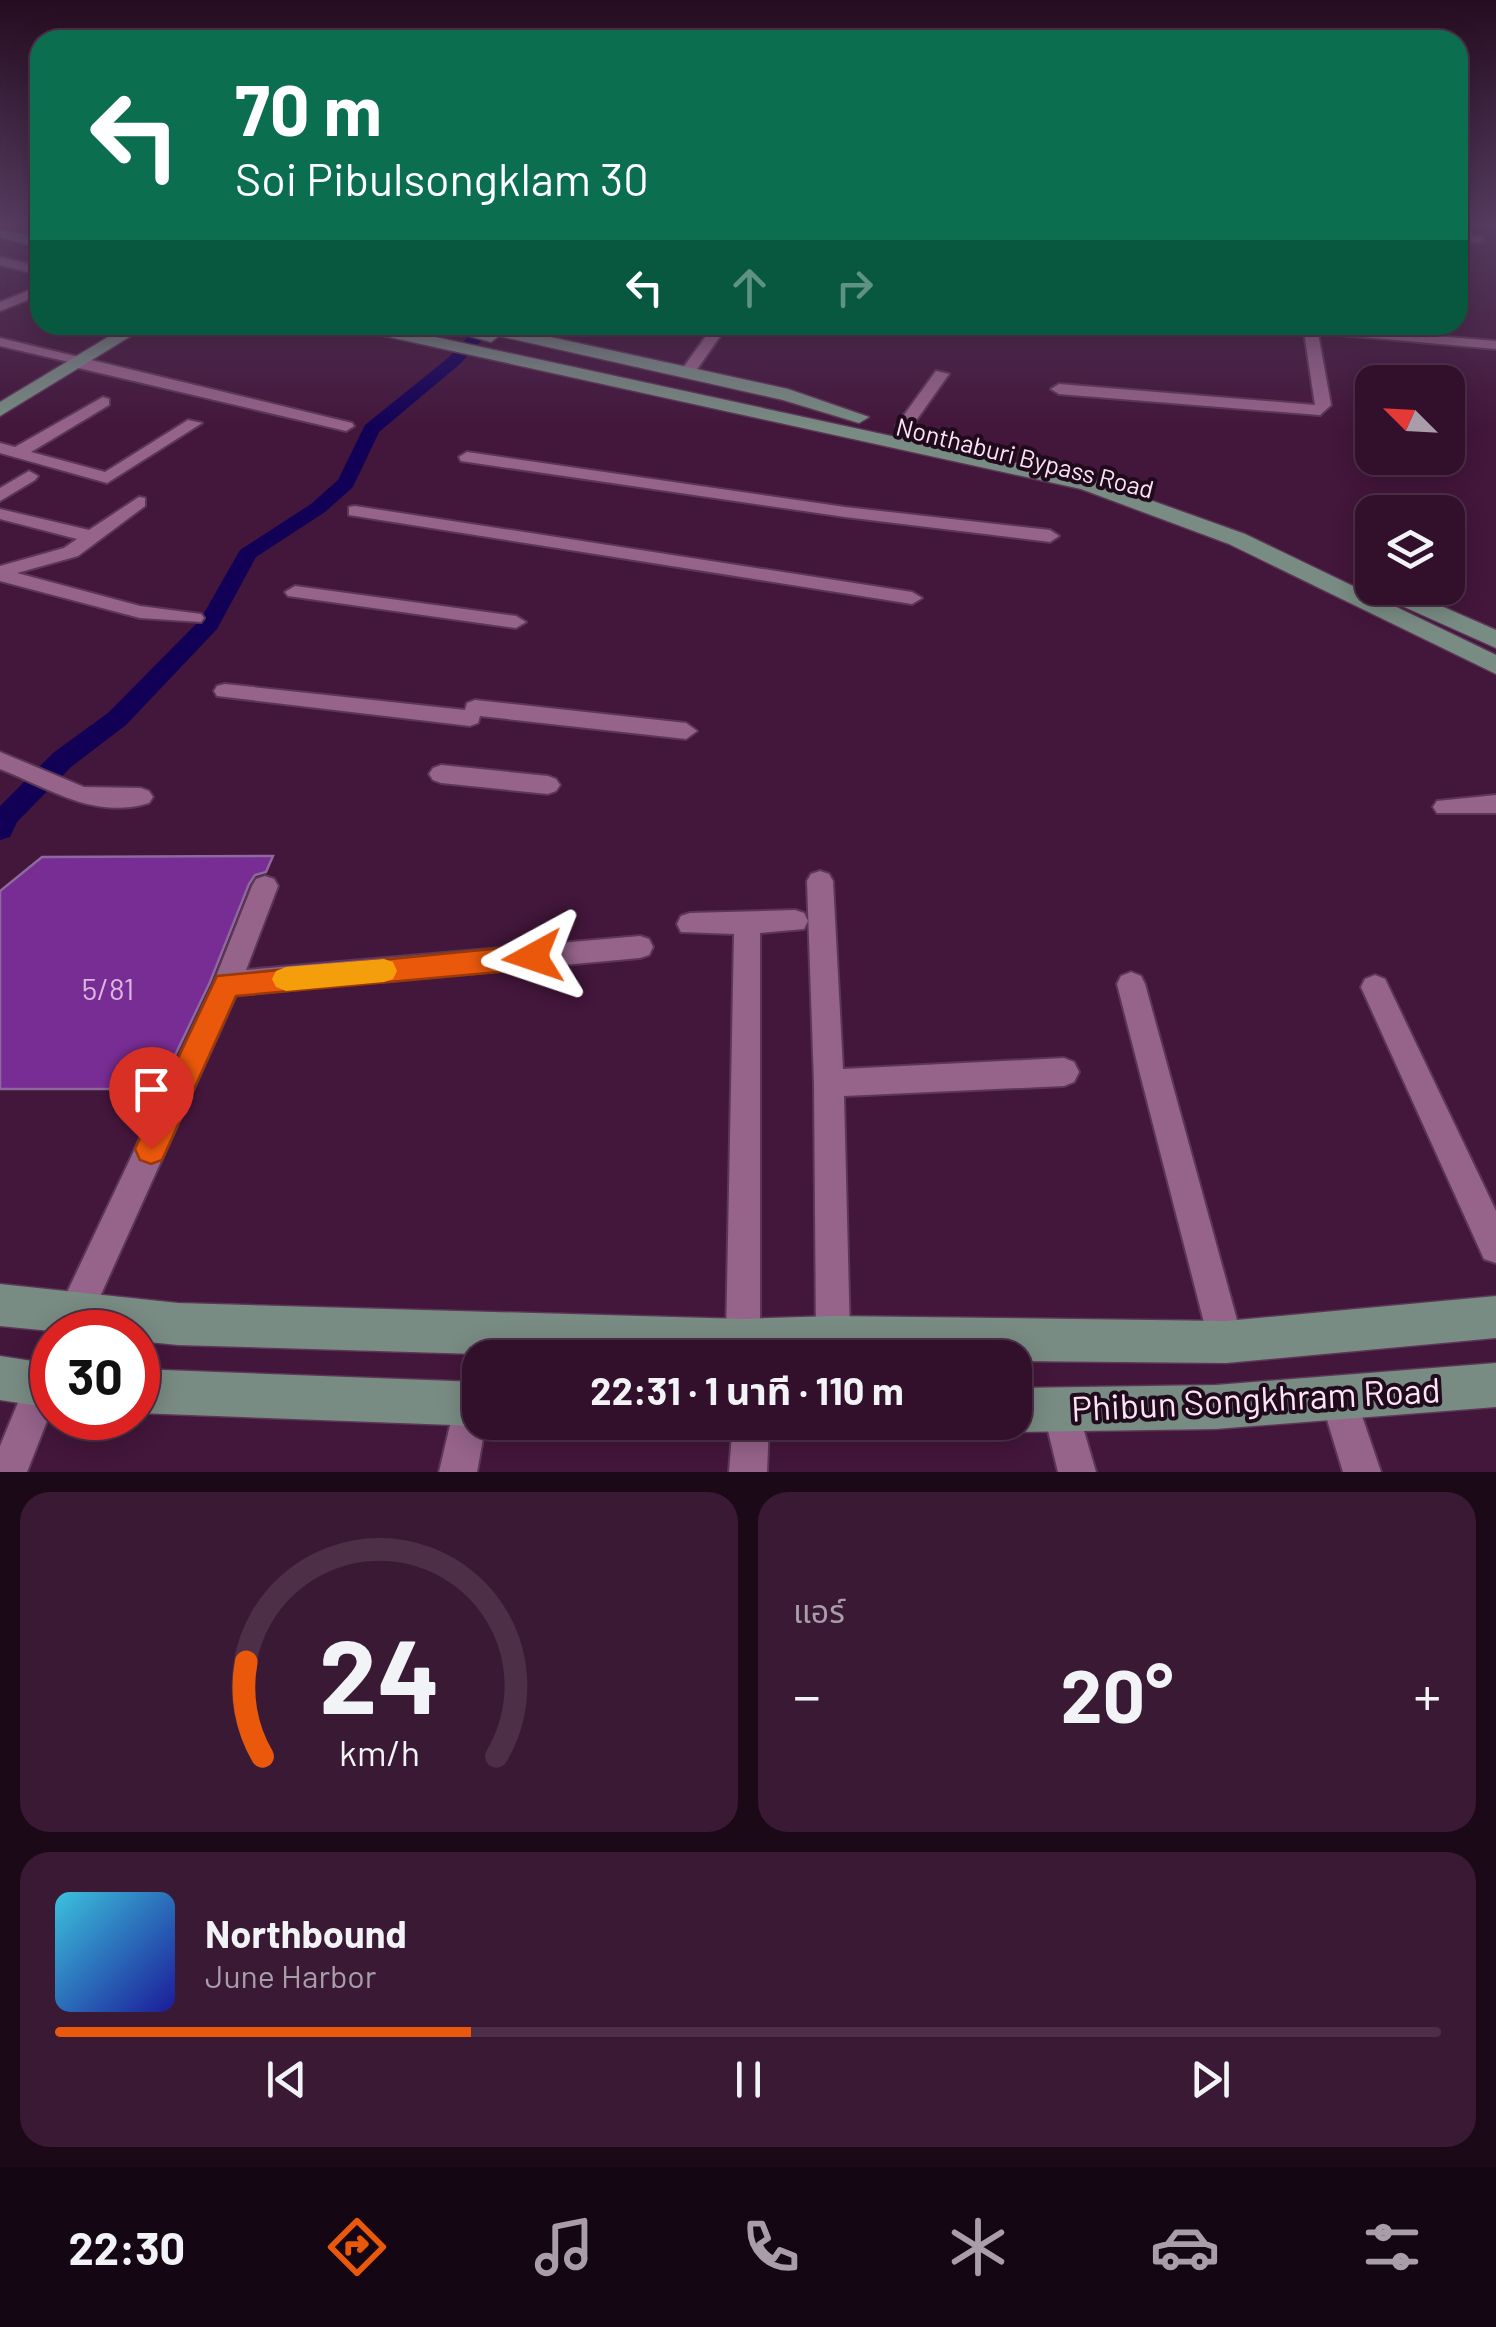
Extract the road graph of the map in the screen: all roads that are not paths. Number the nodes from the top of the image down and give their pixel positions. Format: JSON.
{"nodes":[{"id":1,"x":30,"y":294,"type":"edge"},
{"id":2,"x":0,"y":307,"type":"edge"},
{"id":3,"x":123,"y":335,"type":"edge"},
{"id":4,"x":399,"y":335,"type":"edge"},
{"id":5,"x":464,"y":335,"type":"edge"},
{"id":6,"x":480,"y":335,"type":"edge"},
{"id":7,"x":493,"y":335,"type":"edge"},
{"id":8,"x":714,"y":335,"type":"edge"},
{"id":9,"x":1311,"y":335,"type":"edge"},
{"id":10,"x":1398,"y":335,"type":"edge"},
{"id":11,"x":505,"y":341,"type":"junction"},
{"id":12,"x":0,"y":342,"type":"edge"},
{"id":13,"x":1496,"y":345,"type":"edge"},
{"id":14,"x":78,"y":362,"type":"junction"},
{"id":15,"x":688,"y":372,"type":"junction"},
{"id":16,"x":941,"y":374,"type":"dead end"},
{"id":17,"x":1060,"y":389,"type":"dead end"},
{"id":18,"x":104,"y":402,"type":"dead end"},
{"id":19,"x":0,"y":410,"type":"edge"},
{"id":20,"x":840,"y":412,"type":"junction"},
{"id":21,"x":796,"y":422,"type":"junction"},
{"id":22,"x":194,"y":423,"type":"dead end"},
{"id":23,"x":346,"y":426,"type":"dead end"},
{"id":24,"x":904,"y":426,"type":"junction"},
{"id":25,"x":9,"y":450,"type":"edge"},
{"id":26,"x":466,"y":457,"type":"dead end"},
{"id":27,"x":29,"y":476,"type":"dead end"},
{"id":28,"x":0,"y":496,"type":"edge"},
{"id":29,"x":139,"y":502,"type":"dead end"},
{"id":30,"x":354,"y":511,"type":"dead end"},
{"id":31,"x":0,"y":514,"type":"edge"},
{"id":32,"x":1050,"y":536,"type":"dead end"},
{"id":33,"x":94,"y":537,"type":"junction"},
{"id":34,"x":0,"y":574,"type":"edge"},
{"id":35,"x":1355,"y":576,"type":"edge"},
{"id":36,"x":294,"y":592,"type":"dead end"},
{"id":37,"x":912,"y":598,"type":"dead end"},
{"id":38,"x":1419,"y":605,"type":"edge"},
{"id":39,"x":194,"y":618,"type":"dead end"},
{"id":40,"x":516,"y":622,"type":"dead end"},
{"id":41,"x":1496,"y":640,"type":"edge"},
{"id":42,"x":1496,"y":665,"type":"edge"},
{"id":43,"x":225,"y":691,"type":"dead end"},
{"id":44,"x":686,"y":730,"type":"dead end"},
{"id":45,"x":0,"y":760,"type":"edge"},
{"id":46,"x":441,"y":774,"type":"dead end"},
{"id":47,"x":548,"y":785,"type":"dead end"},
{"id":48,"x":140,"y":797,"type":"dead end"},
{"id":49,"x":1496,"y":804,"type":"edge"},
{"id":50,"x":1445,"y":808,"type":"dead end"},
{"id":51,"x":820,"y":882,"type":"dead end"},
{"id":52,"x":265,"y":886,"type":"dead end"},
{"id":53,"x":794,"y":920,"type":"dead end"},
{"id":54,"x":747,"y":923,"type":"junction"},
{"id":55,"x":690,"y":924,"type":"dead end"},
{"id":56,"x":640,"y":946,"type":"dead end"},
{"id":57,"x":227,"y":984,"type":"junction"},
{"id":58,"x":1131,"y":984,"type":"dead end"},
{"id":59,"x":1375,"y":987,"type":"dead end"},
{"id":60,"x":1064,"y":1072,"type":"dead end"},
{"id":61,"x":829,"y":1083,"type":"junction"},
{"id":62,"x":1496,"y":1247,"type":"edge"},
{"id":63,"x":0,"y":1305,"type":"edge"},
{"id":64,"x":77,"y":1310,"type":"edge"},
{"id":65,"x":30,"y":1313,"type":"edge"},
{"id":66,"x":1496,"y":1317,"type":"edge"},
{"id":67,"x":160,"y":1324,"type":"edge"},
{"id":68,"x":833,"y":1338,"type":"junction"},
{"id":69,"x":742,"y":1340,"type":"junction"},
{"id":70,"x":1226,"y":1342,"type":"junction"},
{"id":71,"x":0,"y":1378,"type":"edge"},
{"id":72,"x":30,"y":1379,"type":"edge"},
{"id":73,"x":1496,"y":1386,"type":"edge"},
{"id":74,"x":160,"y":1392,"type":"edge"},
{"id":75,"x":1338,"y":1400,"type":"junction"},
{"id":76,"x":462,"y":1403,"type":"edge"},
{"id":77,"x":1032,"y":1410,"type":"edge"},
{"id":78,"x":1061,"y":1410,"type":"junction"},
{"id":79,"x":30,"y":1423,"type":"edge"},
{"id":80,"x":466,"y":1440,"type":"edge"},
{"id":81,"x":750,"y":1440,"type":"edge"},
{"id":82,"x":8,"y":1472,"type":"edge"},
{"id":83,"x":458,"y":1472,"type":"edge"},
{"id":84,"x":748,"y":1472,"type":"edge"},
{"id":85,"x":1077,"y":1472,"type":"edge"},
{"id":86,"x":1362,"y":1472,"type":"edge"}],
"edges":[{"from":1,"to":2,"type":"street"},
{"from":3,"to":14,"type":"main road"},
{"from":4,"to":21,"type":"main road","name":"Nonthaburi Bypass Road"},
{"from":5,"to":11,"type":"main road","name":"Nonthaburi Bypass Road"},
{"from":6,"to":11,"type":"main road","name":"Nonthaburi Bypass Road"},
{"from":7,"to":11,"type":"main road","name":"Nonthaburi Bypass Road"},
{"from":8,"to":15,"type":"street"},
{"from":9,"to":17,"type":"street"},
{"from":10,"to":13,"type":"street"},
{"from":11,"to":15,"type":"main road","name":"Nonthaburi Bypass Road"},
{"from":11,"to":20,"type":"main road","name":"Nonthaburi Bypass Road"},
{"from":11,"to":21,"type":"main road","name":"Nonthaburi Bypass Road"},
{"from":12,"to":14,"type":"street"},
{"from":14,"to":19,"type":"main road"},
{"from":14,"to":23,"type":"street"},
{"from":15,"to":20,"type":"main road","name":"Nonthaburi Bypass Road"},
{"from":16,"to":24,"type":"street"},
{"from":18,"to":25,"type":"street"},
{"from":20,"to":24,"type":"main road","name":"Nonthaburi Bypass Road"},
{"from":21,"to":42,"type":"main road","name":"Nonthaburi Bypass Road"},
{"from":22,"to":25,"type":"street"},
{"from":24,"to":35,"type":"main road","name":"Nonthaburi Bypass Road"},
{"from":26,"to":32,"type":"street"},
{"from":27,"to":28,"type":"street"},
{"from":29,"to":33,"type":"street"},
{"from":30,"to":37,"type":"street"},
{"from":31,"to":33,"type":"street"},
{"from":33,"to":34,"type":"street"},
{"from":34,"to":39,"type":"street"},
{"from":36,"to":40,"type":"street"},
{"from":38,"to":41,"type":"main road"},
{"from":43,"to":44,"type":"street"},
{"from":45,"to":48,"type":"street"},
{"from":46,"to":47,"type":"street"},
{"from":49,"to":50,"type":"street"},
{"from":51,"to":61,"type":"street"},
{"from":52,"to":57,"type":"street"},
{"from":53,"to":54,"type":"street"},
{"from":54,"to":55,"type":"street"},
{"from":54,"to":69,"type":"street"},
{"from":56,"to":57,"type":"street"},
{"from":57,"to":64,"type":"street"},
{"from":58,"to":70,"type":"street"},
{"from":59,"to":62,"type":"street"},
{"from":60,"to":61,"type":"street"},
{"from":61,"to":68,"type":"street"},
{"from":63,"to":65,"type":"main road","name":"Phibun Songkhram Road"},
{"from":66,"to":70,"type":"main road","name":"Phibun Songkhram Road"},
{"from":67,"to":69,"type":"main road","name":"Phibun Songkhram Road"},
{"from":68,"to":69,"type":"main road","name":"Phibun Songkhram Road"},
{"from":68,"to":70,"type":"main road","name":"Phibun Songkhram Road"},
{"from":71,"to":72,"type":"main road"},
{"from":73,"to":75,"type":"main road","name":"Phibun Songkhram Road"},
{"from":74,"to":76,"type":"main road"},
{"from":75,"to":78,"type":"main road","name":"Phibun Songkhram Road"},
{"from":75,"to":86,"type":"street"},
{"from":77,"to":78,"type":"main road","name":"Phibun Songkhram Road"},
{"from":78,"to":85,"type":"street"},
{"from":79,"to":82,"type":"street"},
{"from":80,"to":83,"type":"street"},
{"from":81,"to":84,"type":"street"}]}
